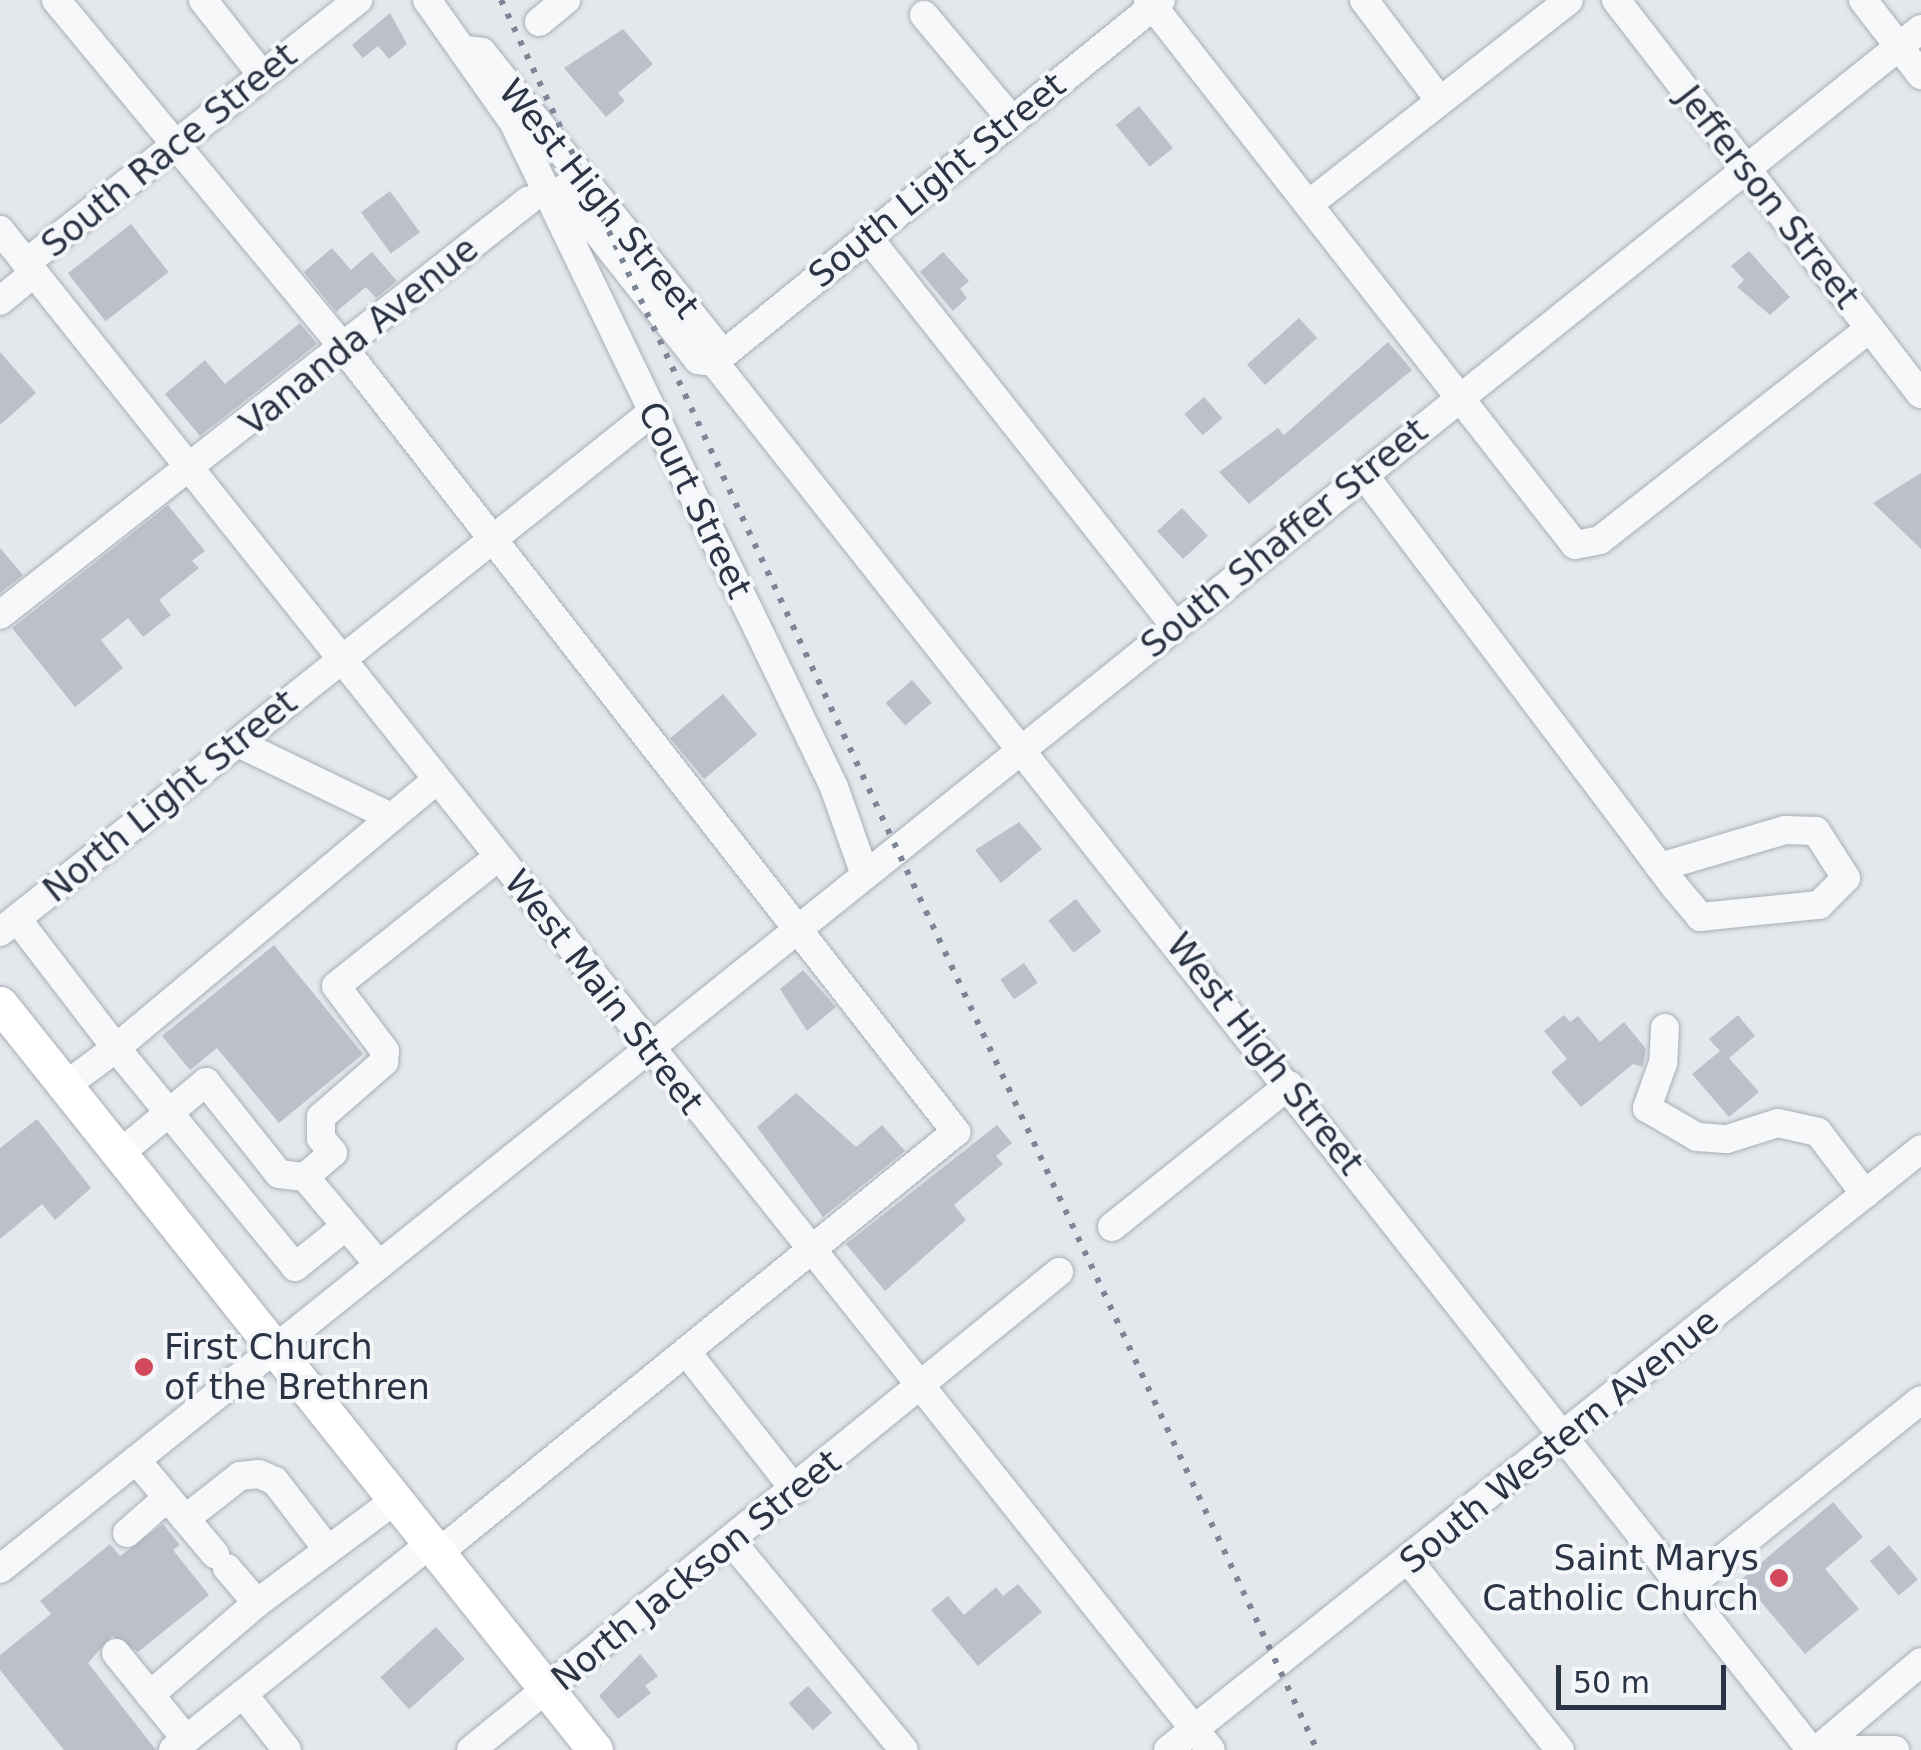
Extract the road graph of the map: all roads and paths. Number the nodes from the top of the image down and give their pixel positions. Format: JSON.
{"nodes":[{"id":1,"x":56,"y":0,"type":"edge"},
{"id":2,"x":202,"y":0,"type":"edge"},
{"id":3,"x":358,"y":0,"type":"edge"},
{"id":4,"x":428,"y":0,"type":"edge"},
{"id":5,"x":566,"y":0,"type":"edge"},
{"id":6,"x":1364,"y":0,"type":"edge"},
{"id":7,"x":1569,"y":0,"type":"edge"},
{"id":8,"x":1616,"y":0,"type":"edge"},
{"id":9,"x":1862,"y":0,"type":"edge"},
{"id":10,"x":1154,"y":2,"type":"edge"},
{"id":11,"x":924,"y":15,"type":"dead end"},
{"id":12,"x":538,"y":22,"type":"dead end"},
{"id":13,"x":1910,"y":38,"type":"edge"},
{"id":14,"x":466,"y":50,"type":"junction"},
{"id":15,"x":262,"y":75,"type":"junction"},
{"id":16,"x":1921,"y":76,"type":"edge"},
{"id":17,"x":1440,"y":101,"type":"junction"},
{"id":18,"x":1012,"y":120,"type":"junction"},
{"id":19,"x":516,"y":128,"type":"junction"},
{"id":20,"x":178,"y":143,"type":"junction"},
{"id":21,"x":1746,"y":168,"type":"junction"},
{"id":22,"x":529,"y":200,"type":"dead end"},
{"id":23,"x":1309,"y":204,"type":"junction"},
{"id":24,"x":0,"y":230,"type":"edge"},
{"id":25,"x":866,"y":236,"type":"junction"},
{"id":26,"x":30,"y":268,"type":"junction"},
{"id":27,"x":0,"y":301,"type":"edge"},
{"id":28,"x":1870,"y":328,"type":"junction"},
{"id":29,"x":341,"y":345,"type":"junction"},
{"id":30,"x":714,"y":362,"type":"junction"},
{"id":31,"x":1921,"y":394,"type":"edge"},
{"id":32,"x":1457,"y":400,"type":"junction"},
{"id":33,"x":651,"y":413,"type":"junction"},
{"id":34,"x":186,"y":465,"type":"junction"},
{"id":35,"x":1364,"y":474,"type":"junction"},
{"id":36,"x":488,"y":543,"type":"junction"},
{"id":37,"x":0,"y":615,"type":"edge"},
{"id":38,"x":1175,"y":626,"type":"junction"},
{"id":39,"x":341,"y":660,"type":"junction"},
{"id":40,"x":238,"y":743,"type":"junction"},
{"id":41,"x":1024,"y":746,"type":"junction"},
{"id":42,"x":436,"y":780,"type":"junction"},
{"id":43,"x":391,"y":817,"type":"junction"},
{"id":44,"x":497,"y":858,"type":"junction"},
{"id":45,"x":1660,"y":867,"type":"junction"},
{"id":46,"x":864,"y":875,"type":"junction"},
{"id":47,"x":8,"y":926,"type":"edge"},
{"id":48,"x":795,"y":931,"type":"junction"},
{"id":49,"x":0,"y":1004,"type":"edge"},
{"id":50,"x":1665,"y":1028,"type":"dead end"},
{"id":51,"x":116,"y":1048,"type":"junction"},
{"id":52,"x":648,"y":1048,"type":"junction"},
{"id":53,"x":1289,"y":1085,"type":"junction"},
{"id":54,"x":65,"y":1086,"type":"junction"},
{"id":55,"x":169,"y":1113,"type":"junction"},
{"id":56,"x":1921,"y":1150,"type":"edge"},
{"id":57,"x":119,"y":1154,"type":"junction"},
{"id":58,"x":305,"y":1177,"type":"junction"},
{"id":59,"x":1865,"y":1194,"type":"junction"},
{"id":60,"x":346,"y":1226,"type":"junction"},
{"id":61,"x":1112,"y":1227,"type":"dead end"},
{"id":62,"x":810,"y":1252,"type":"junction"},
{"id":63,"x":378,"y":1265,"type":"junction"},
{"id":64,"x":1059,"y":1272,"type":"dead end"},
{"id":65,"x":274,"y":1349,"type":"junction"},
{"id":66,"x":688,"y":1354,"type":"junction"},
{"id":67,"x":920,"y":1390,"type":"junction"},
{"id":68,"x":1921,"y":1400,"type":"edge"},
{"id":69,"x":1564,"y":1437,"type":"junction"},
{"id":70,"x":136,"y":1460,"type":"junction"},
{"id":71,"x":795,"y":1490,"type":"junction"},
{"id":72,"x":395,"y":1500,"type":"junction"},
{"id":73,"x":176,"y":1509,"type":"junction"},
{"id":74,"x":127,"y":1533,"type":"dead end"},
{"id":75,"x":731,"y":1541,"type":"junction"},
{"id":76,"x":434,"y":1548,"type":"junction"},
{"id":77,"x":328,"y":1550,"type":"junction"},
{"id":78,"x":1409,"y":1561,"type":"junction"},
{"id":79,"x":0,"y":1569,"type":"edge"},
{"id":80,"x":1685,"y":1589,"type":"junction"},
{"id":81,"x":257,"y":1603,"type":"junction"},
{"id":82,"x":116,"y":1653,"type":"dead end"},
{"id":83,"x":1921,"y":1662,"type":"edge"},
{"id":84,"x":546,"y":1688,"type":"junction"},
{"id":85,"x":243,"y":1694,"type":"junction"},
{"id":86,"x":150,"y":1696,"type":"junction"},
{"id":87,"x":1202,"y":1740,"type":"edge"},
{"id":88,"x":179,"y":1745,"type":"edge"},
{"id":89,"x":287,"y":1750,"type":"edge"},
{"id":90,"x":471,"y":1750,"type":"edge"},
{"id":91,"x":595,"y":1750,"type":"edge"},
{"id":92,"x":904,"y":1750,"type":"edge"},
{"id":93,"x":1168,"y":1750,"type":"edge"},
{"id":94,"x":1560,"y":1750,"type":"edge"},
{"id":95,"x":1814,"y":1750,"type":"edge"},
{"id":96,"x":1833,"y":1750,"type":"edge"},
{"id":97,"x":1894,"y":1750,"type":"edge"}],
"edges":[{"from":1,"to":20,"type":"street"},
{"from":2,"to":15,"type":"street"},
{"from":3,"to":15,"type":"street","name":"South Race Street"},
{"from":4,"to":14,"type":"street","name":"West High Street"},
{"from":5,"to":12,"type":"street"},
{"from":6,"to":17,"type":"street"},
{"from":7,"to":17,"type":"street"},
{"from":8,"to":21,"type":"street","name":"Jefferson Street"},
{"from":9,"to":13,"type":"street"},
{"from":10,"to":18,"type":"street","name":"South Light Street"},
{"from":10,"to":23,"type":"street"},
{"from":11,"to":18,"type":"street"},
{"from":13,"to":16,"type":"street"},
{"from":13,"to":21,"type":"street","name":"South Shaffer Street"},
{"from":14,"to":19,"type":"street","name":"West High Street"},
{"from":14,"to":30,"type":"street","name":"West High Street"},
{"from":15,"to":20,"type":"street","name":"South Race Street"},
{"from":17,"to":23,"type":"street"},
{"from":18,"to":25,"type":"street","name":"South Light Street"},
{"from":19,"to":30,"type":"street","name":"West High Street"},
{"from":19,"to":33,"type":"street","name":"Court Street"},
{"from":20,"to":26,"type":"street","name":"South Race Street"},
{"from":20,"to":29,"type":"street"},
{"from":21,"to":28,"type":"street","name":"Jefferson Street"},
{"from":21,"to":32,"type":"street","name":"South Shaffer Street"},
{"from":22,"to":29,"type":"street","name":"Vananda Avenue"},
{"from":23,"to":32,"type":"street"},
{"from":24,"to":26,"type":"street","name":"West Main Street"},
{"from":25,"to":30,"type":"street","name":"South Light Street"},
{"from":25,"to":38,"type":"street"},
{"from":26,"to":27,"type":"street","name":"South Race Street"},
{"from":26,"to":34,"type":"street","name":"West Main Street"},
{"from":28,"to":31,"type":"street","name":"Jefferson Street"},
{"from":28,"to":32,"type":"street"},
{"from":29,"to":34,"type":"street","name":"Vananda Avenue"},
{"from":29,"to":36,"type":"street"},
{"from":30,"to":41,"type":"street","name":"West High Street"},
{"from":32,"to":35,"type":"street","name":"South Shaffer Street"},
{"from":33,"to":36,"type":"street"},
{"from":33,"to":46,"type":"street","name":"Court Street"},
{"from":34,"to":37,"type":"street","name":"Vananda Avenue"},
{"from":34,"to":39,"type":"street","name":"West Main Street"},
{"from":35,"to":38,"type":"street","name":"South Shaffer Street"},
{"from":35,"to":45,"type":"street"},
{"from":36,"to":39,"type":"street"},
{"from":36,"to":48,"type":"street"},
{"from":38,"to":41,"type":"street","name":"South Shaffer Street"},
{"from":39,"to":40,"type":"street","name":"North Light Street"},
{"from":39,"to":42,"type":"street","name":"West Main Street"},
{"from":40,"to":43,"type":"street"},
{"from":40,"to":47,"type":"street","name":"North Light Street"},
{"from":41,"to":46,"type":"street","name":"South Shaffer Street"},
{"from":41,"to":53,"type":"street","name":"West High Street"},
{"from":42,"to":43,"type":"street"},
{"from":42,"to":44,"type":"street","name":"West Main Street"},
{"from":43,"to":51,"type":"street"},
{"from":44,"to":52,"type":"street","name":"West Main Street"},
{"from":44,"to":58,"type":"street"},
{"from":45,"to":45,"type":"street"},
{"from":46,"to":48,"type":"street","name":"South Shaffer Street"},
{"from":47,"to":51,"type":"street"},
{"from":48,"to":52,"type":"street","name":"South Shaffer Street"},
{"from":48,"to":62,"type":"street"},
{"from":49,"to":54,"type":"main road"},
{"from":50,"to":59,"type":"street"},
{"from":51,"to":54,"type":"street"},
{"from":51,"to":55,"type":"street"},
{"from":52,"to":62,"type":"street","name":"West Main Street"},
{"from":52,"to":63,"type":"street","name":"South Shaffer Street"},
{"from":53,"to":61,"type":"street"},
{"from":53,"to":69,"type":"street","name":"West High Street"},
{"from":54,"to":57,"type":"main road"},
{"from":55,"to":57,"type":"street"},
{"from":55,"to":58,"type":"street"},
{"from":55,"to":60,"type":"street"},
{"from":56,"to":59,"type":"street","name":"South Western Avenue"},
{"from":57,"to":65,"type":"main road"},
{"from":58,"to":60,"type":"street"},
{"from":59,"to":69,"type":"street","name":"South Western Avenue"},
{"from":60,"to":63,"type":"street"},
{"from":62,"to":66,"type":"street"},
{"from":62,"to":67,"type":"street","name":"West Main Street"},
{"from":63,"to":65,"type":"street","name":"South Shaffer Street"},
{"from":64,"to":67,"type":"street","name":"North Jackson Street"},
{"from":65,"to":70,"type":"street","name":"South Shaffer Street"},
{"from":65,"to":72,"type":"main road"},
{"from":66,"to":71,"type":"street"},
{"from":66,"to":76,"type":"street"},
{"from":67,"to":71,"type":"street","name":"North Jackson Street"},
{"from":67,"to":87,"type":"street","name":"West Main Street"},
{"from":68,"to":80,"type":"street"},
{"from":69,"to":78,"type":"street","name":"South Western Avenue"},
{"from":69,"to":80,"type":"street","name":"West High Street"},
{"from":70,"to":73,"type":"street"},
{"from":70,"to":79,"type":"street","name":"South Shaffer Street"},
{"from":71,"to":75,"type":"street","name":"North Jackson Street"},
{"from":72,"to":76,"type":"main road"},
{"from":72,"to":77,"type":"street"},
{"from":73,"to":74,"type":"street"},
{"from":73,"to":77,"type":"street"},
{"from":73,"to":81,"type":"street"},
{"from":75,"to":84,"type":"street","name":"North Jackson Street"},
{"from":75,"to":92,"type":"street"},
{"from":76,"to":84,"type":"main road"},
{"from":76,"to":85,"type":"street"},
{"from":77,"to":81,"type":"street"},
{"from":78,"to":87,"type":"street","name":"South Western Avenue"},
{"from":78,"to":94,"type":"street"},
{"from":80,"to":95,"type":"street","name":"West High Street"},
{"from":81,"to":86,"type":"street"},
{"from":82,"to":86,"type":"street"},
{"from":83,"to":95,"type":"street"},
{"from":84,"to":90,"type":"street","name":"North Jackson Street"},
{"from":84,"to":91,"type":"main road"},
{"from":85,"to":88,"type":"street"},
{"from":85,"to":89,"type":"street"},
{"from":86,"to":88,"type":"street"},
{"from":87,"to":93,"type":"street","name":"South Western Avenue"},
{"from":96,"to":97,"type":"street"}]}
